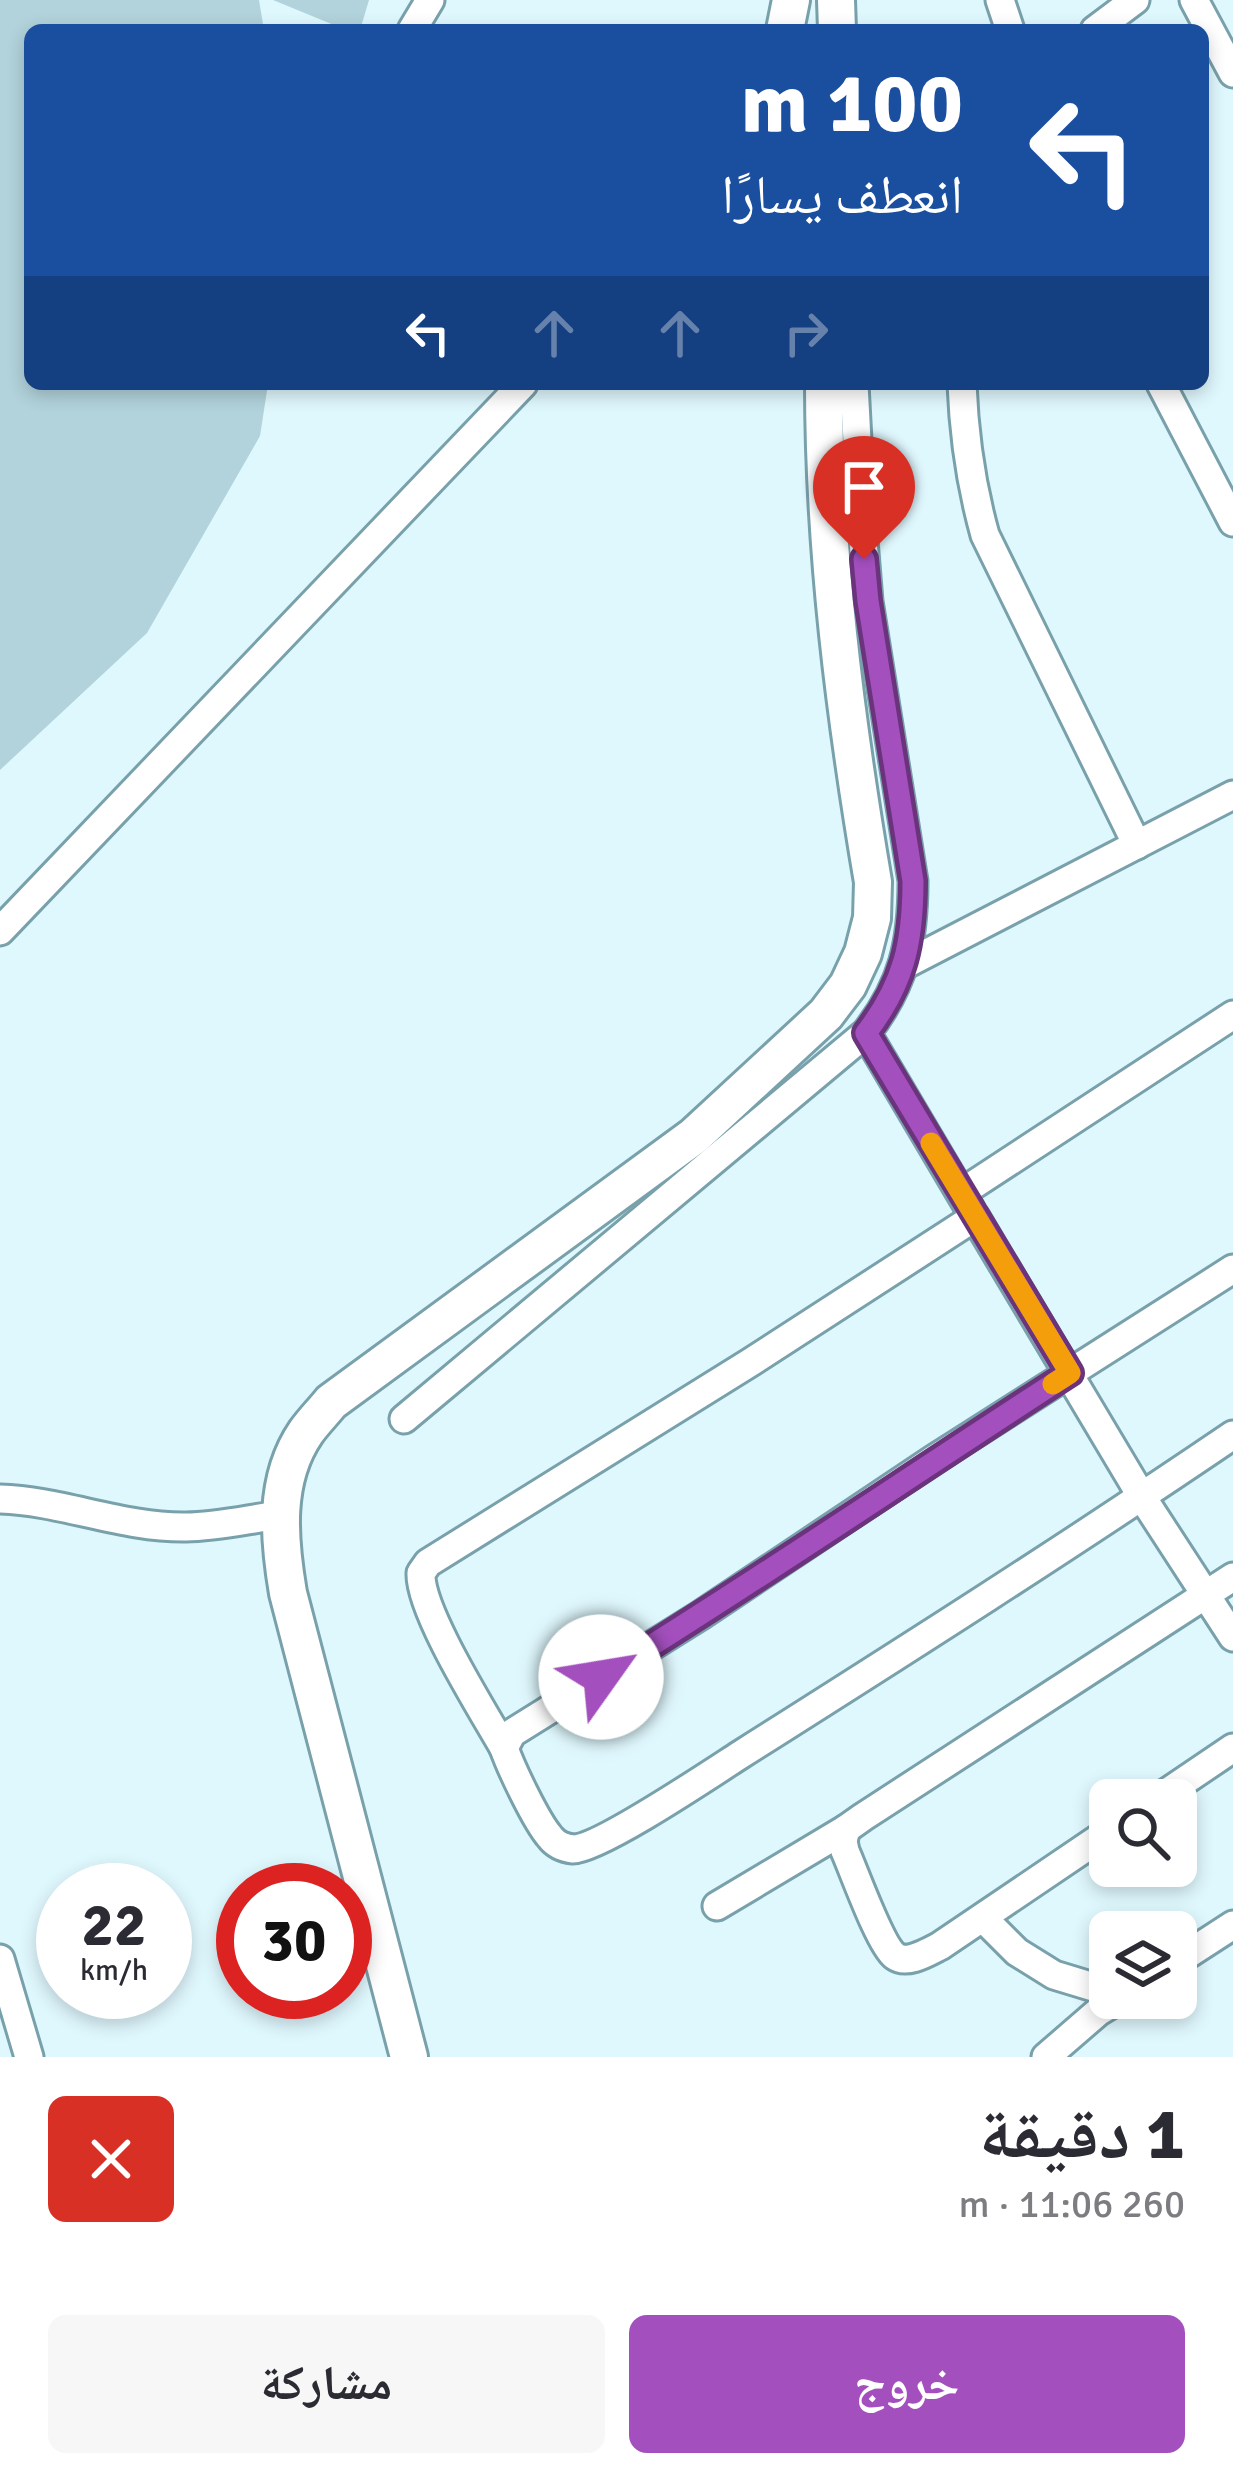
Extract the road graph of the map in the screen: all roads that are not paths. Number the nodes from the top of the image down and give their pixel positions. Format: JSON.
{"nodes":[{"id":1,"x":1135,"y":0,"type":"edge"},
{"id":2,"x":1103,"y":24,"type":"edge"},
{"id":3,"x":1209,"y":28,"type":"edge"},
{"id":4,"x":1233,"y":74,"type":"edge"},
{"id":5,"x":517,"y":390,"type":"edge"},
{"id":6,"x":824,"y":390,"type":"edge"},
{"id":7,"x":854,"y":390,"type":"edge"},
{"id":8,"x":962,"y":390,"type":"edge"},
{"id":9,"x":1165,"y":390,"type":"edge"},
{"id":10,"x":1233,"y":522,"type":"edge"},
{"id":11,"x":1233,"y":796,"type":"edge"},
{"id":12,"x":1137,"y":845,"type":"junction"},
{"id":13,"x":0,"y":931,"type":"edge"},
{"id":14,"x":904,"y":965,"type":"junction"},
{"id":15,"x":1233,"y":1015,"type":"edge"},
{"id":16,"x":866,"y":1033,"type":"junction"},
{"id":17,"x":968,"y":1205,"type":"junction"},
{"id":18,"x":1233,"y":1269,"type":"edge"},
{"id":19,"x":1070,"y":1373,"type":"junction"},
{"id":20,"x":404,"y":1419,"type":"dead end"},
{"id":21,"x":1233,"y":1436,"type":"edge"},
{"id":22,"x":1142,"y":1497,"type":"junction"},
{"id":23,"x":0,"y":1499,"type":"edge"},
{"id":24,"x":280,"y":1515,"type":"junction"},
{"id":25,"x":1233,"y":1577,"type":"edge"},
{"id":26,"x":1205,"y":1596,"type":"junction"},
{"id":27,"x":1233,"y":1637,"type":"edge"},
{"id":28,"x":504,"y":1748,"type":"junction"},
{"id":29,"x":1233,"y":1748,"type":"edge"},
{"id":30,"x":1187,"y":1779,"type":"edge"},
{"id":31,"x":845,"y":1829,"type":"junction"},
{"id":32,"x":1089,"y":1845,"type":"edge"},
{"id":33,"x":717,"y":1906,"type":"dead end"},
{"id":34,"x":982,"y":1918,"type":"junction"},
{"id":35,"x":1233,"y":1924,"type":"edge"},
{"id":36,"x":1197,"y":1948,"type":"edge"},
{"id":37,"x":0,"y":1959,"type":"edge"},
{"id":38,"x":1089,"y":1986,"type":"edge"},
{"id":39,"x":1090,"y":2019,"type":"edge"},
{"id":40,"x":29,"y":2057,"type":"edge"},
{"id":41,"x":409,"y":2057,"type":"edge"},
{"id":42,"x":1046,"y":2057,"type":"edge"}],
"edges":[{"from":1,"to":2,"type":"street"},
{"from":3,"to":4,"type":"street"},
{"from":5,"to":13,"type":"street"},
{"from":6,"to":24,"type":"street"},
{"from":7,"to":14,"type":"street"},
{"from":8,"to":12,"type":"street"},
{"from":9,"to":10,"type":"street"},
{"from":11,"to":12,"type":"street"},
{"from":12,"to":14,"type":"street"},
{"from":14,"to":16,"type":"street"},
{"from":15,"to":17,"type":"street"},
{"from":16,"to":17,"type":"street"},
{"from":16,"to":20,"type":"street"},
{"from":17,"to":19,"type":"street"},
{"from":17,"to":28,"type":"street"},
{"from":18,"to":19,"type":"street"},
{"from":19,"to":22,"type":"street"},
{"from":19,"to":28,"type":"street"},
{"from":21,"to":22,"type":"street"},
{"from":22,"to":26,"type":"street"},
{"from":22,"to":28,"type":"street"},
{"from":23,"to":24,"type":"street"},
{"from":24,"to":41,"type":"street"},
{"from":25,"to":26,"type":"street"},
{"from":26,"to":27,"type":"street"},
{"from":26,"to":31,"type":"street"},
{"from":29,"to":30,"type":"street"},
{"from":31,"to":33,"type":"street"},
{"from":31,"to":34,"type":"street"},
{"from":32,"to":34,"type":"street"},
{"from":34,"to":38,"type":"street"},
{"from":35,"to":36,"type":"street"},
{"from":37,"to":40,"type":"street"},
{"from":39,"to":42,"type":"street"}]}
